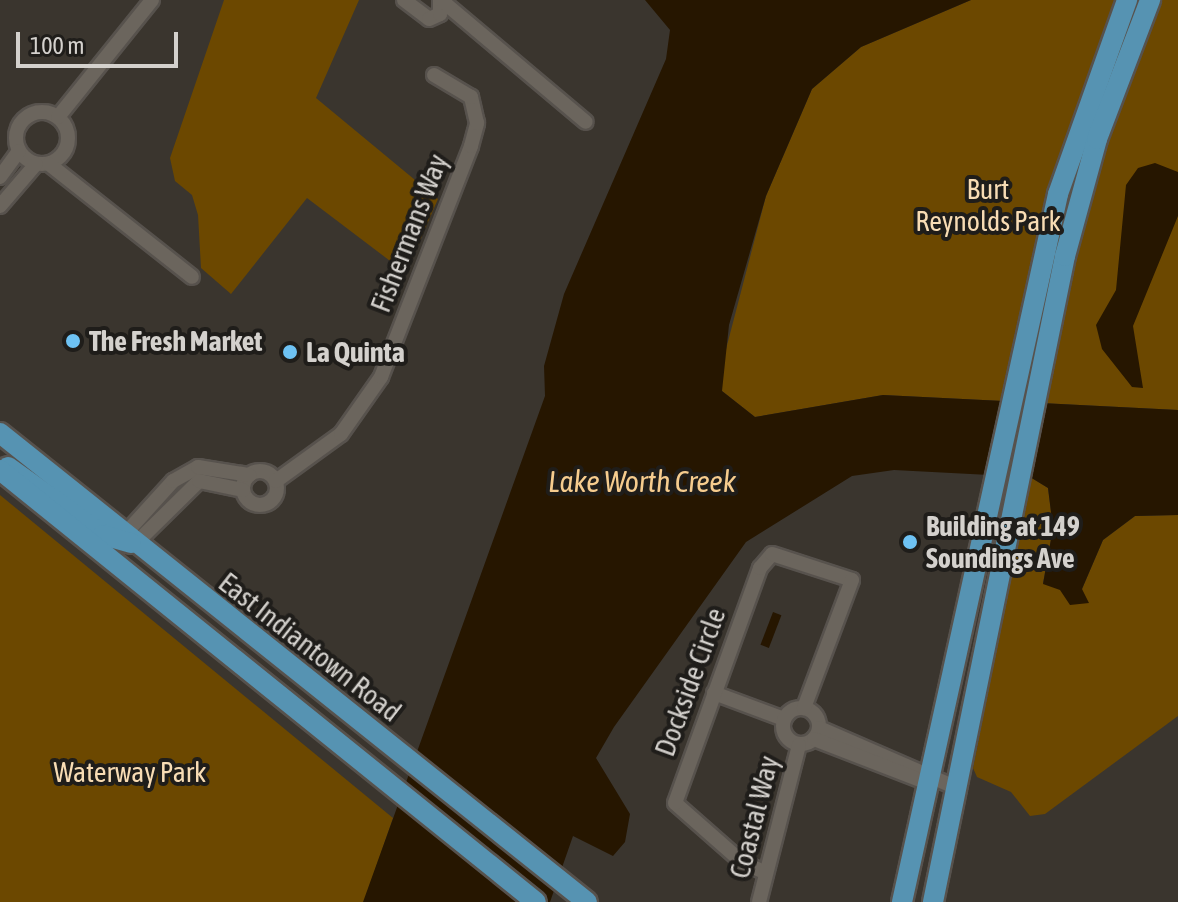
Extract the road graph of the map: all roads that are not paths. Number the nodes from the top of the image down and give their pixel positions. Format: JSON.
{"nodes":[{"id":1,"x":152,"y":0,"type":"edge"},
{"id":2,"x":404,"y":0,"type":"edge"},
{"id":3,"x":440,"y":0,"type":"edge"},
{"id":4,"x":1127,"y":0,"type":"edge"},
{"id":5,"x":1150,"y":0,"type":"edge"},
{"id":6,"x":420,"y":6,"type":"edge"},
{"id":7,"x":434,"y":75,"type":"dead end"},
{"id":8,"x":58,"y":117,"type":"junction"},
{"id":9,"x":586,"y":122,"type":"dead end"},
{"id":10,"x":19,"y":151,"type":"junction"},
{"id":11,"x":43,"y":164,"type":"junction"},
{"id":12,"x":0,"y":177,"type":"edge"},
{"id":13,"x":0,"y":206,"type":"edge"},
{"id":14,"x":192,"y":277,"type":"dead end"},
{"id":15,"x":0,"y":433,"type":"edge"},
{"id":16,"x":0,"y":467,"type":"edge"},
{"id":17,"x":249,"y":475,"type":"junction"},
{"id":18,"x":276,"y":481,"type":"junction"},
{"id":19,"x":1005,"y":486,"type":"junction"},
{"id":20,"x":243,"y":490,"type":"junction"},
{"id":21,"x":130,"y":539,"type":"junction"},
{"id":22,"x":714,"y":693,"type":"junction"},
{"id":23,"x":804,"y":708,"type":"junction"},
{"id":24,"x":784,"y":719,"type":"junction"},
{"id":25,"x":817,"y":734,"type":"junction"},
{"id":26,"x":799,"y":745,"type":"junction"},
{"id":27,"x":930,"y":776,"type":"junction"},
{"id":28,"x":955,"y":787,"type":"junction"},
{"id":29,"x":766,"y":873,"type":"junction"},
{"id":30,"x":536,"y":902,"type":"edge"},
{"id":31,"x":587,"y":902,"type":"edge"},
{"id":32,"x":759,"y":902,"type":"edge"},
{"id":33,"x":902,"y":902,"type":"edge"},
{"id":34,"x":933,"y":902,"type":"edge"}],
"edges":[{"from":1,"to":8,"type":"street"},
{"from":2,"to":6,"type":"street"},
{"from":3,"to":6,"type":"street"},
{"from":3,"to":9,"type":"street"},
{"from":4,"to":19,"type":"main road"},
{"from":5,"to":19,"type":"main road"},
{"from":7,"to":18,"type":"street","name":"Fishermans Way"},
{"from":8,"to":10,"type":"street"},
{"from":8,"to":11,"type":"street"},
{"from":10,"to":11,"type":"street"},
{"from":10,"to":12,"type":"street"},
{"from":11,"to":13,"type":"street"},
{"from":11,"to":14,"type":"street"},
{"from":15,"to":21,"type":"main road","name":"East Indiantown Road"},
{"from":16,"to":21,"type":"main road"},
{"from":16,"to":30,"type":"main road","name":"East Indiantown Road"},
{"from":17,"to":18,"type":"street"},
{"from":17,"to":20,"type":"street"},
{"from":17,"to":21,"type":"street"},
{"from":18,"to":20,"type":"street","name":"Fishermans Way"},
{"from":19,"to":27,"type":"main road"},
{"from":19,"to":28,"type":"main road"},
{"from":20,"to":21,"type":"street","name":"Fishermans Way"},
{"from":21,"to":31,"type":"main road","name":"East Indiantown Road"},
{"from":22,"to":23,"type":"street","name":"Dockside Circle"},
{"from":22,"to":24,"type":"street"},
{"from":22,"to":29,"type":"street","name":"Dockside Circle"},
{"from":23,"to":24,"type":"street"},
{"from":23,"to":25,"type":"street"},
{"from":24,"to":26,"type":"street"},
{"from":25,"to":26,"type":"street"},
{"from":25,"to":27,"type":"street"},
{"from":26,"to":29,"type":"street","name":"Coastal Way"},
{"from":27,"to":28,"type":"street"},
{"from":27,"to":33,"type":"main road"},
{"from":28,"to":34,"type":"main road"},
{"from":29,"to":32,"type":"street","name":"Coastal Way"}]}
